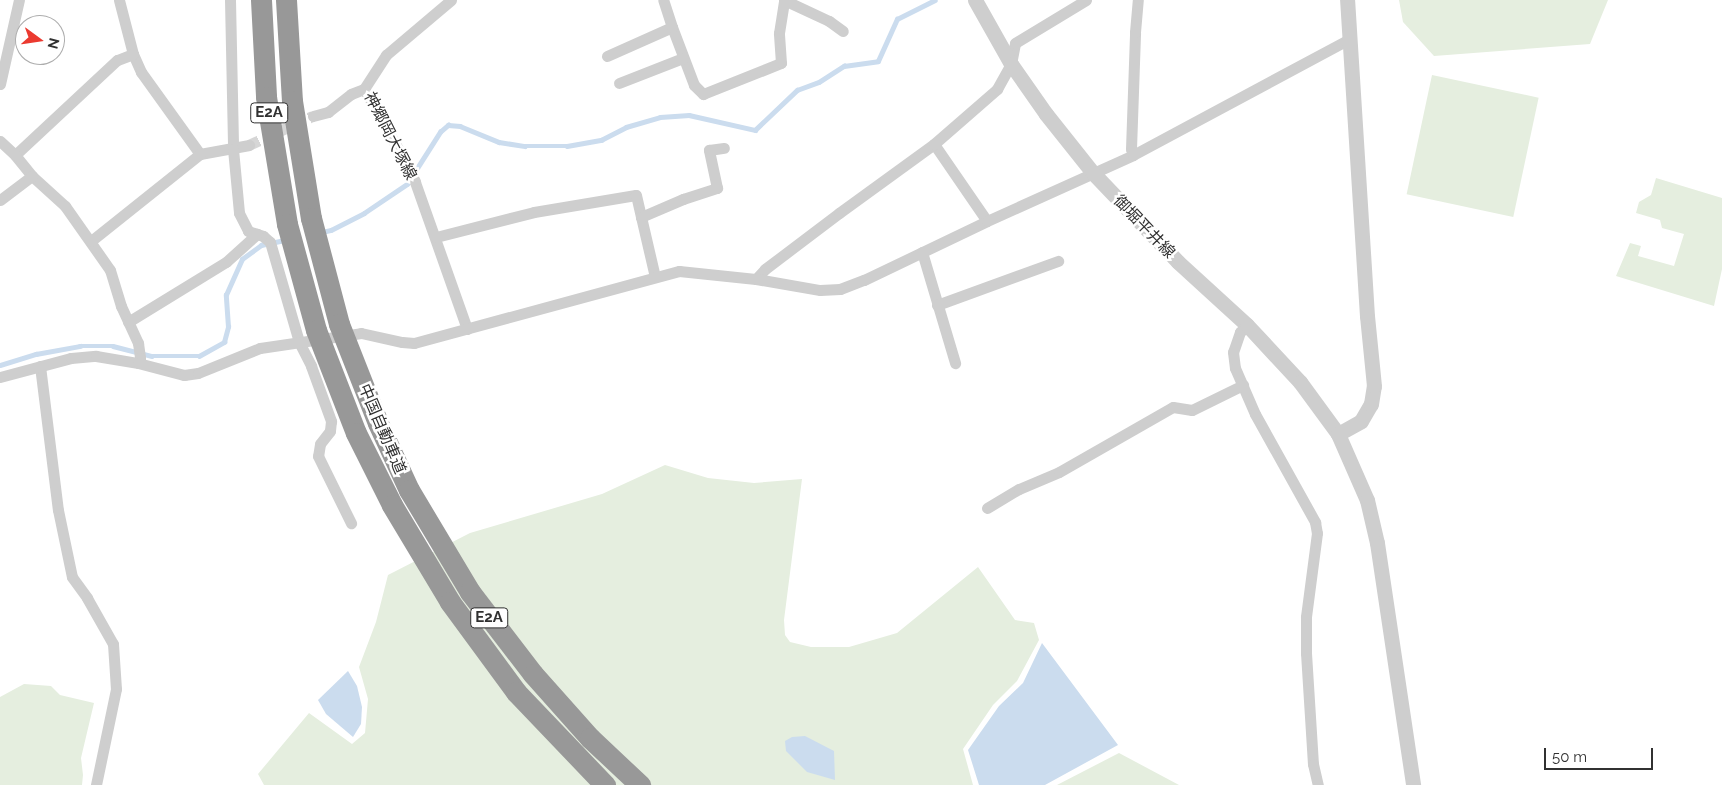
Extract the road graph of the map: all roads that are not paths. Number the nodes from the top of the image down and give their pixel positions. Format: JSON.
{"nodes":[{"id":1,"x":19,"y":0,"type":"edge"},
{"id":2,"x":120,"y":0,"type":"edge"},
{"id":3,"x":230,"y":0,"type":"edge"},
{"id":4,"x":253,"y":0,"type":"edge"},
{"id":5,"x":261,"y":0,"type":"edge"},
{"id":6,"x":286,"y":0,"type":"edge"},
{"id":7,"x":451,"y":0,"type":"edge"},
{"id":8,"x":663,"y":0,"type":"edge"},
{"id":9,"x":784,"y":0,"type":"edge"},
{"id":10,"x":975,"y":0,"type":"edge"},
{"id":11,"x":1086,"y":0,"type":"edge"},
{"id":12,"x":1138,"y":0,"type":"edge"},
{"id":13,"x":1347,"y":0,"type":"edge"},
{"id":14,"x":672,"y":27,"type":"junction"},
{"id":15,"x":843,"y":31,"type":"dead end"},
{"id":16,"x":1349,"y":39,"type":"junction"},
{"id":17,"x":133,"y":54,"type":"junction"},
{"id":18,"x":607,"y":56,"type":"dead end"},
{"id":19,"x":683,"y":58,"type":"junction"},
{"id":20,"x":1011,"y":64,"type":"junction"},
{"id":21,"x":619,"y":83,"type":"dead end"},
{"id":22,"x":0,"y":84,"type":"edge"},
{"id":23,"x":364,"y":89,"type":"junction"},
{"id":24,"x":266,"y":96,"type":"junction"},
{"id":25,"x":313,"y":116,"type":"tunnel mouth"},
{"id":26,"x":0,"y":141,"type":"edge"},
{"id":27,"x":934,"y":144,"type":"junction"},
{"id":28,"x":249,"y":145,"type":"tunnel mouth"},
{"id":29,"x":724,"y":148,"type":"dead end"},
{"id":30,"x":233,"y":149,"type":"junction"},
{"id":31,"x":200,"y":154,"type":"junction"},
{"id":32,"x":16,"y":155,"type":"junction"},
{"id":33,"x":1133,"y":155,"type":"junction"},
{"id":34,"x":1092,"y":173,"type":"junction"},
{"id":35,"x":32,"y":176,"type":"junction"},
{"id":36,"x":0,"y":200,"type":"edge"},
{"id":37,"x":641,"y":217,"type":"junction"},
{"id":38,"x":987,"y":221,"type":"junction"},
{"id":39,"x":257,"y":234,"type":"junction"},
{"id":40,"x":436,"y":237,"type":"junction"},
{"id":41,"x":92,"y":240,"type":"junction"},
{"id":42,"x":922,"y":252,"type":"junction"},
{"id":43,"x":1058,"y":262,"type":"dead end"},
{"id":44,"x":655,"y":277,"type":"junction"},
{"id":45,"x":756,"y":279,"type":"junction"},
{"id":46,"x":937,"y":305,"type":"junction"},
{"id":47,"x":128,"y":322,"type":"junction"},
{"id":48,"x":1247,"y":325,"type":"junction"},
{"id":49,"x":467,"y":329,"type":"junction"},
{"id":50,"x":299,"y":342,"type":"junction"},
{"id":51,"x":139,"y":360,"type":"junction"},
{"id":52,"x":955,"y":363,"type":"dead end"},
{"id":53,"x":40,"y":366,"type":"junction"},
{"id":54,"x":0,"y":378,"type":"edge"},
{"id":55,"x":1243,"y":385,"type":"junction"},
{"id":56,"x":1338,"y":434,"type":"junction"},
{"id":57,"x":987,"y":508,"type":"dead end"},
{"id":58,"x":351,"y":523,"type":"dead end"},
{"id":59,"x":96,"y":785,"type":"edge"},
{"id":60,"x":605,"y":785,"type":"edge"},
{"id":61,"x":640,"y":785,"type":"edge"},
{"id":62,"x":1318,"y":785,"type":"edge"},
{"id":63,"x":1413,"y":785,"type":"edge"}],
"edges":[{"from":1,"to":22,"type":"street"},
{"from":2,"to":17,"type":"street"},
{"from":3,"to":30,"type":"street"},
{"from":4,"to":24,"type":"highway"},
{"from":5,"to":24,"type":"highway","name":"中国自動車道","number":"E2A"},
{"from":6,"to":61,"type":"highway","name":"中国自動車道","number":"E2A"},
{"from":7,"to":23,"type":"street","name":"神郷岡大塚線"},
{"from":8,"to":14,"type":"street"},
{"from":9,"to":15,"type":"street"},
{"from":9,"to":19,"type":"street"},
{"from":10,"to":20,"type":"street","name":"御堀平井線"},
{"from":11,"to":20,"type":"street"},
{"from":12,"to":33,"type":"street"},
{"from":13,"to":16,"type":"street"},
{"from":14,"to":18,"type":"street"},
{"from":14,"to":19,"type":"street"},
{"from":16,"to":33,"type":"street"},
{"from":16,"to":56,"type":"street"},
{"from":17,"to":31,"type":"street"},
{"from":17,"to":32,"type":"street"},
{"from":19,"to":21,"type":"street"},
{"from":20,"to":27,"type":"street"},
{"from":20,"to":34,"type":"street","name":"御堀平井線"},
{"from":23,"to":25,"type":"street"},
{"from":23,"to":40,"type":"street","name":"神郷岡大塚線"},
{"from":24,"to":60,"type":"highway","name":"中国自動車道","number":"E2A"},
{"from":26,"to":32,"type":"street"},
{"from":27,"to":38,"type":"street"},
{"from":27,"to":45,"type":"street"},
{"from":28,"to":30,"type":"street"},
{"from":29,"to":37,"type":"street"},
{"from":30,"to":31,"type":"street"},
{"from":30,"to":39,"type":"street"},
{"from":31,"to":41,"type":"street"},
{"from":32,"to":35,"type":"street"},
{"from":33,"to":34,"type":"street"},
{"from":34,"to":38,"type":"street"},
{"from":34,"to":48,"type":"street","name":"御堀平井線"},
{"from":35,"to":36,"type":"street"},
{"from":35,"to":41,"type":"street"},
{"from":37,"to":40,"type":"street"},
{"from":37,"to":44,"type":"street"},
{"from":38,"to":42,"type":"street"},
{"from":39,"to":47,"type":"street"},
{"from":39,"to":50,"type":"street"},
{"from":40,"to":49,"type":"street","name":"神郷岡大塚線"},
{"from":41,"to":47,"type":"street"},
{"from":42,"to":45,"type":"street"},
{"from":42,"to":46,"type":"street"},
{"from":43,"to":46,"type":"street"},
{"from":44,"to":45,"type":"street"},
{"from":44,"to":49,"type":"street"},
{"from":46,"to":52,"type":"street"},
{"from":47,"to":51,"type":"street"},
{"from":48,"to":55,"type":"street"},
{"from":48,"to":56,"type":"street","name":"御堀平井線"},
{"from":49,"to":50,"type":"street"},
{"from":50,"to":51,"type":"street"},
{"from":50,"to":58,"type":"street"},
{"from":51,"to":53,"type":"street"},
{"from":53,"to":54,"type":"street"},
{"from":53,"to":59,"type":"street"},
{"from":55,"to":57,"type":"street"},
{"from":55,"to":62,"type":"street"},
{"from":56,"to":63,"type":"street","name":"御堀平井線"}]}
